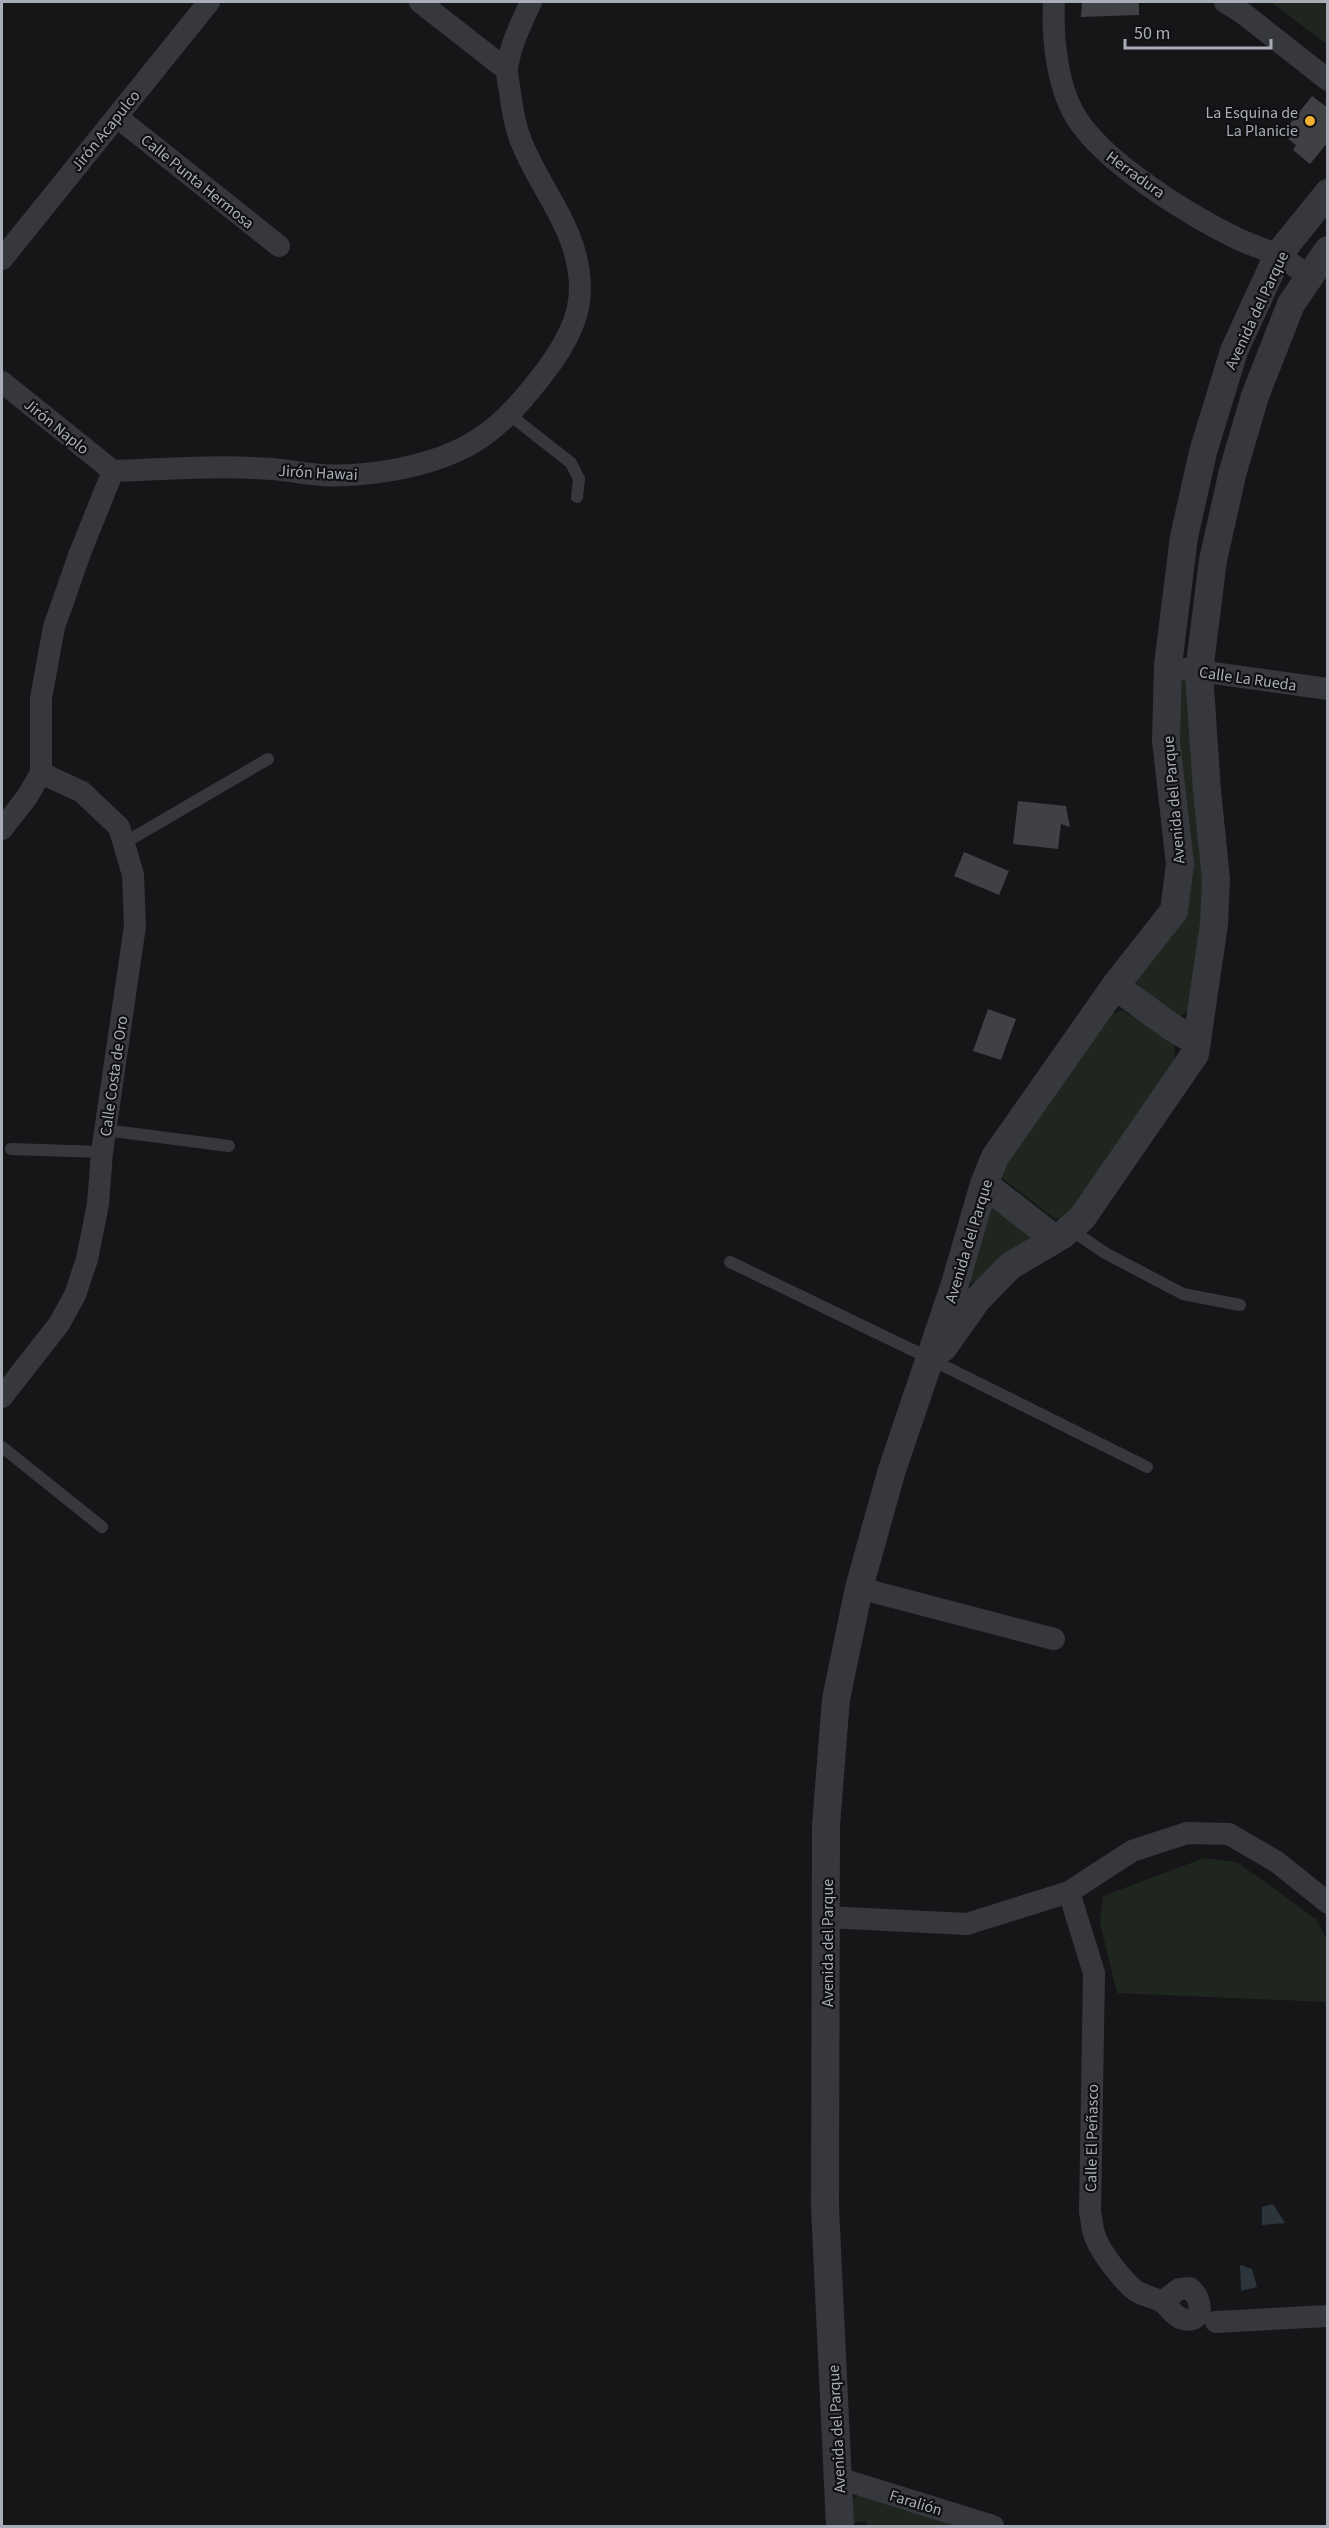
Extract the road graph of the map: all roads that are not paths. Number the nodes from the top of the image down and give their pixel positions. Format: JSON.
{"nodes":[{"id":1,"x":209,"y":2,"type":"edge"},
{"id":2,"x":420,"y":2,"type":"edge"},
{"id":3,"x":531,"y":2,"type":"edge"},
{"id":4,"x":1054,"y":2,"type":"edge"},
{"id":5,"x":1225,"y":2,"type":"edge"},
{"id":6,"x":507,"y":70,"type":"junction"},
{"id":7,"x":1328,"y":80,"type":"edge"},
{"id":8,"x":117,"y":117,"type":"junction"},
{"id":9,"x":1328,"y":193,"type":"edge"},
{"id":10,"x":279,"y":246,"type":"dead end"},
{"id":11,"x":1328,"y":250,"type":"edge"},
{"id":12,"x":1278,"y":255,"type":"junction"},
{"id":13,"x":2,"y":259,"type":"edge"},
{"id":14,"x":1310,"y":277,"type":"junction"},
{"id":15,"x":2,"y":382,"type":"edge"},
{"id":16,"x":512,"y":417,"type":"junction"},
{"id":17,"x":113,"y":471,"type":"junction"},
{"id":18,"x":578,"y":496,"type":"dead end"},
{"id":19,"x":1168,"y":665,"type":"junction"},
{"id":20,"x":1199,"y":672,"type":"junction"},
{"id":21,"x":1328,"y":689,"type":"edge"},
{"id":22,"x":268,"y":759,"type":"dead end"},
{"id":23,"x":41,"y":774,"type":"junction"},
{"id":24,"x":2,"y":829,"type":"edge"},
{"id":25,"x":124,"y":843,"type":"junction"},
{"id":26,"x":1115,"y":986,"type":"junction"},
{"id":27,"x":1197,"y":1042,"type":"junction"},
{"id":28,"x":105,"y":1130,"type":"junction"},
{"id":29,"x":229,"y":1146,"type":"dead end"},
{"id":30,"x":11,"y":1149,"type":"dead end"},
{"id":31,"x":102,"y":1152,"type":"junction"},
{"id":32,"x":984,"y":1184,"type":"junction"},
{"id":33,"x":1063,"y":1234,"type":"junction"},
{"id":34,"x":730,"y":1262,"type":"dead end"},
{"id":35,"x":1240,"y":1305,"type":"dead end"},
{"id":36,"x":930,"y":1364,"type":"junction"},
{"id":37,"x":2,"y":1396,"type":"edge"},
{"id":38,"x":2,"y":1447,"type":"edge"},
{"id":39,"x":1147,"y":1467,"type":"dead end"},
{"id":40,"x":102,"y":1527,"type":"dead end"},
{"id":41,"x":859,"y":1588,"type":"junction"},
{"id":42,"x":1054,"y":1639,"type":"dead end"},
{"id":43,"x":1069,"y":1892,"type":"junction"},
{"id":44,"x":1328,"y":1903,"type":"edge"},
{"id":45,"x":827,"y":1917,"type":"junction"},
{"id":46,"x":1328,"y":2316,"type":"edge"},
{"id":47,"x":838,"y":2478,"type":"junction"},
{"id":48,"x":840,"y":2526,"type":"edge"},
{"id":49,"x":993,"y":2526,"type":"edge"}],
"edges":[{"from":1,"to":8,"type":"street","name":"Jirón Acapulco"},
{"from":2,"to":6,"type":"street"},
{"from":3,"to":6,"type":"street","name":"Jirón Hawai"},
{"from":4,"to":12,"type":"street","name":"Herradura"},
{"from":5,"to":7,"type":"street"},
{"from":6,"to":16,"type":"street","name":"Jirón Hawai"},
{"from":8,"to":10,"type":"street","name":"Calle Punta Hermosa"},
{"from":8,"to":13,"type":"street","name":"Jirón Acapulco"},
{"from":9,"to":12,"type":"street","name":"Avenida del Parque"},
{"from":11,"to":14,"type":"street","name":"Avenida del Parque"},
{"from":12,"to":14,"type":"street","name":"Herradura"},
{"from":12,"to":19,"type":"street","name":"Avenida del Parque"},
{"from":14,"to":20,"type":"street","name":"Avenida del Parque"},
{"from":15,"to":17,"type":"street","name":"Jirón Naplo"},
{"from":16,"to":17,"type":"street","name":"Jirón Hawai"},
{"from":16,"to":18,"type":"lane"},
{"from":17,"to":23,"type":"street"},
{"from":19,"to":20,"type":"street","name":"Calle La Rueda"},
{"from":19,"to":26,"type":"street","name":"Avenida del Parque"},
{"from":20,"to":21,"type":"street","name":"Calle La Rueda"},
{"from":20,"to":27,"type":"street","name":"Avenida del Parque"},
{"from":22,"to":25,"type":"lane"},
{"from":23,"to":24,"type":"street"},
{"from":23,"to":25,"type":"street","name":"Calle Costa de Oro"},
{"from":25,"to":28,"type":"street","name":"Calle Costa de Oro"},
{"from":26,"to":27,"type":"street"},
{"from":26,"to":32,"type":"street","name":"Avenida del Parque"},
{"from":27,"to":33,"type":"street","name":"Avenida del Parque"},
{"from":28,"to":29,"type":"lane"},
{"from":28,"to":31,"type":"street","name":"Calle Costa de Oro"},
{"from":30,"to":31,"type":"lane"},
{"from":31,"to":37,"type":"street","name":"Calle Costa de Oro"},
{"from":32,"to":33,"type":"street"},
{"from":32,"to":36,"type":"street","name":"Avenida del Parque"},
{"from":33,"to":35,"type":"lane"},
{"from":33,"to":36,"type":"street","name":"Avenida del Parque"},
{"from":34,"to":36,"type":"lane"},
{"from":36,"to":39,"type":"lane"},
{"from":36,"to":41,"type":"street","name":"Avenida del Parque"},
{"from":38,"to":40,"type":"lane"},
{"from":41,"to":42,"type":"street"},
{"from":41,"to":45,"type":"street","name":"Avenida del Parque"},
{"from":43,"to":44,"type":"street"},
{"from":43,"to":45,"type":"street"},
{"from":43,"to":46,"type":"street","name":"Calle El Peñasco"},
{"from":45,"to":47,"type":"street","name":"Avenida del Parque"},
{"from":47,"to":48,"type":"street","name":"Avenida del Parque"},
{"from":47,"to":49,"type":"street","name":"Faralión"}]}
